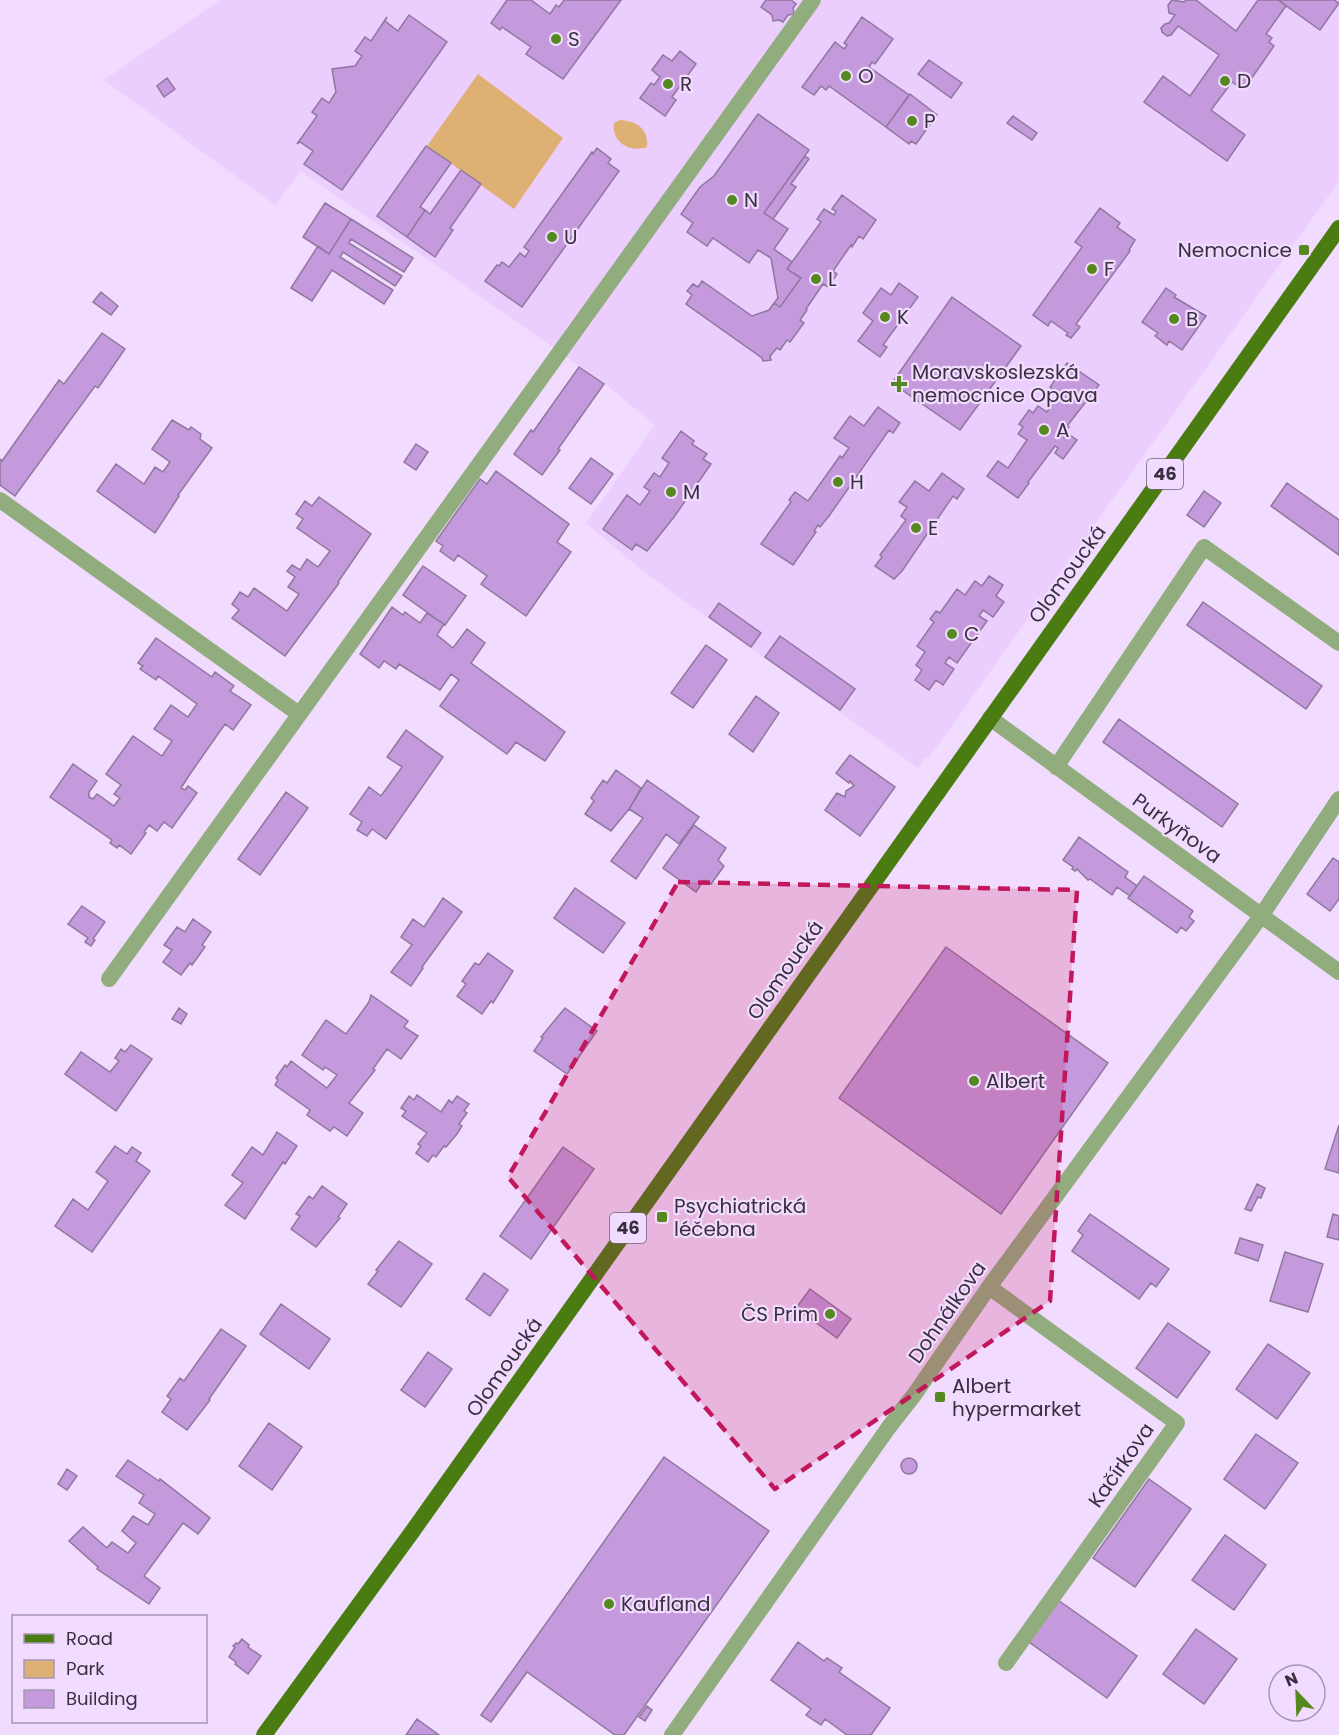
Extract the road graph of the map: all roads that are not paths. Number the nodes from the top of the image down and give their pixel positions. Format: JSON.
{"nodes":[{"id":1,"x":813,"y":0,"type":"edge"},
{"id":2,"x":1339,"y":228,"type":"edge"},
{"id":3,"x":0,"y":500,"type":"edge"},
{"id":4,"x":1339,"y":643,"type":"edge"},
{"id":5,"x":299,"y":714,"type":"junction"},
{"id":6,"x":990,"y":718,"type":"junction"},
{"id":7,"x":1056,"y":766,"type":"junction"},
{"id":8,"x":1339,"y":799,"type":"edge"},
{"id":9,"x":1261,"y":916,"type":"junction"},
{"id":10,"x":1339,"y":972,"type":"edge"},
{"id":11,"x":109,"y":980,"type":"dead end"},
{"id":12,"x":989,"y":1287,"type":"junction"},
{"id":13,"x":1006,"y":1663,"type":"dead end"},
{"id":14,"x":264,"y":1735,"type":"edge"},
{"id":15,"x":672,"y":1735,"type":"edge"}],
"edges":[{"from":1,"to":5,"type":"street"},
{"from":2,"to":6,"type":"main road","name":"Olomoucká","number":"46"},
{"from":3,"to":5,"type":"street"},
{"from":4,"to":7,"type":"street"},
{"from":5,"to":11,"type":"street"},
{"from":6,"to":7,"type":"street","name":"Purkyňova"},
{"from":6,"to":14,"type":"main road","name":"Olomoucká","number":"46"},
{"from":7,"to":9,"type":"street","name":"Purkyňova"},
{"from":8,"to":9,"type":"street"},
{"from":9,"to":10,"type":"street","name":"Purkyňova"},
{"from":9,"to":12,"type":"street","name":"Dohnálkova"},
{"from":12,"to":13,"type":"street","name":"Kačírkova"},
{"from":12,"to":15,"type":"street","name":"Dohnálkova"}]}
